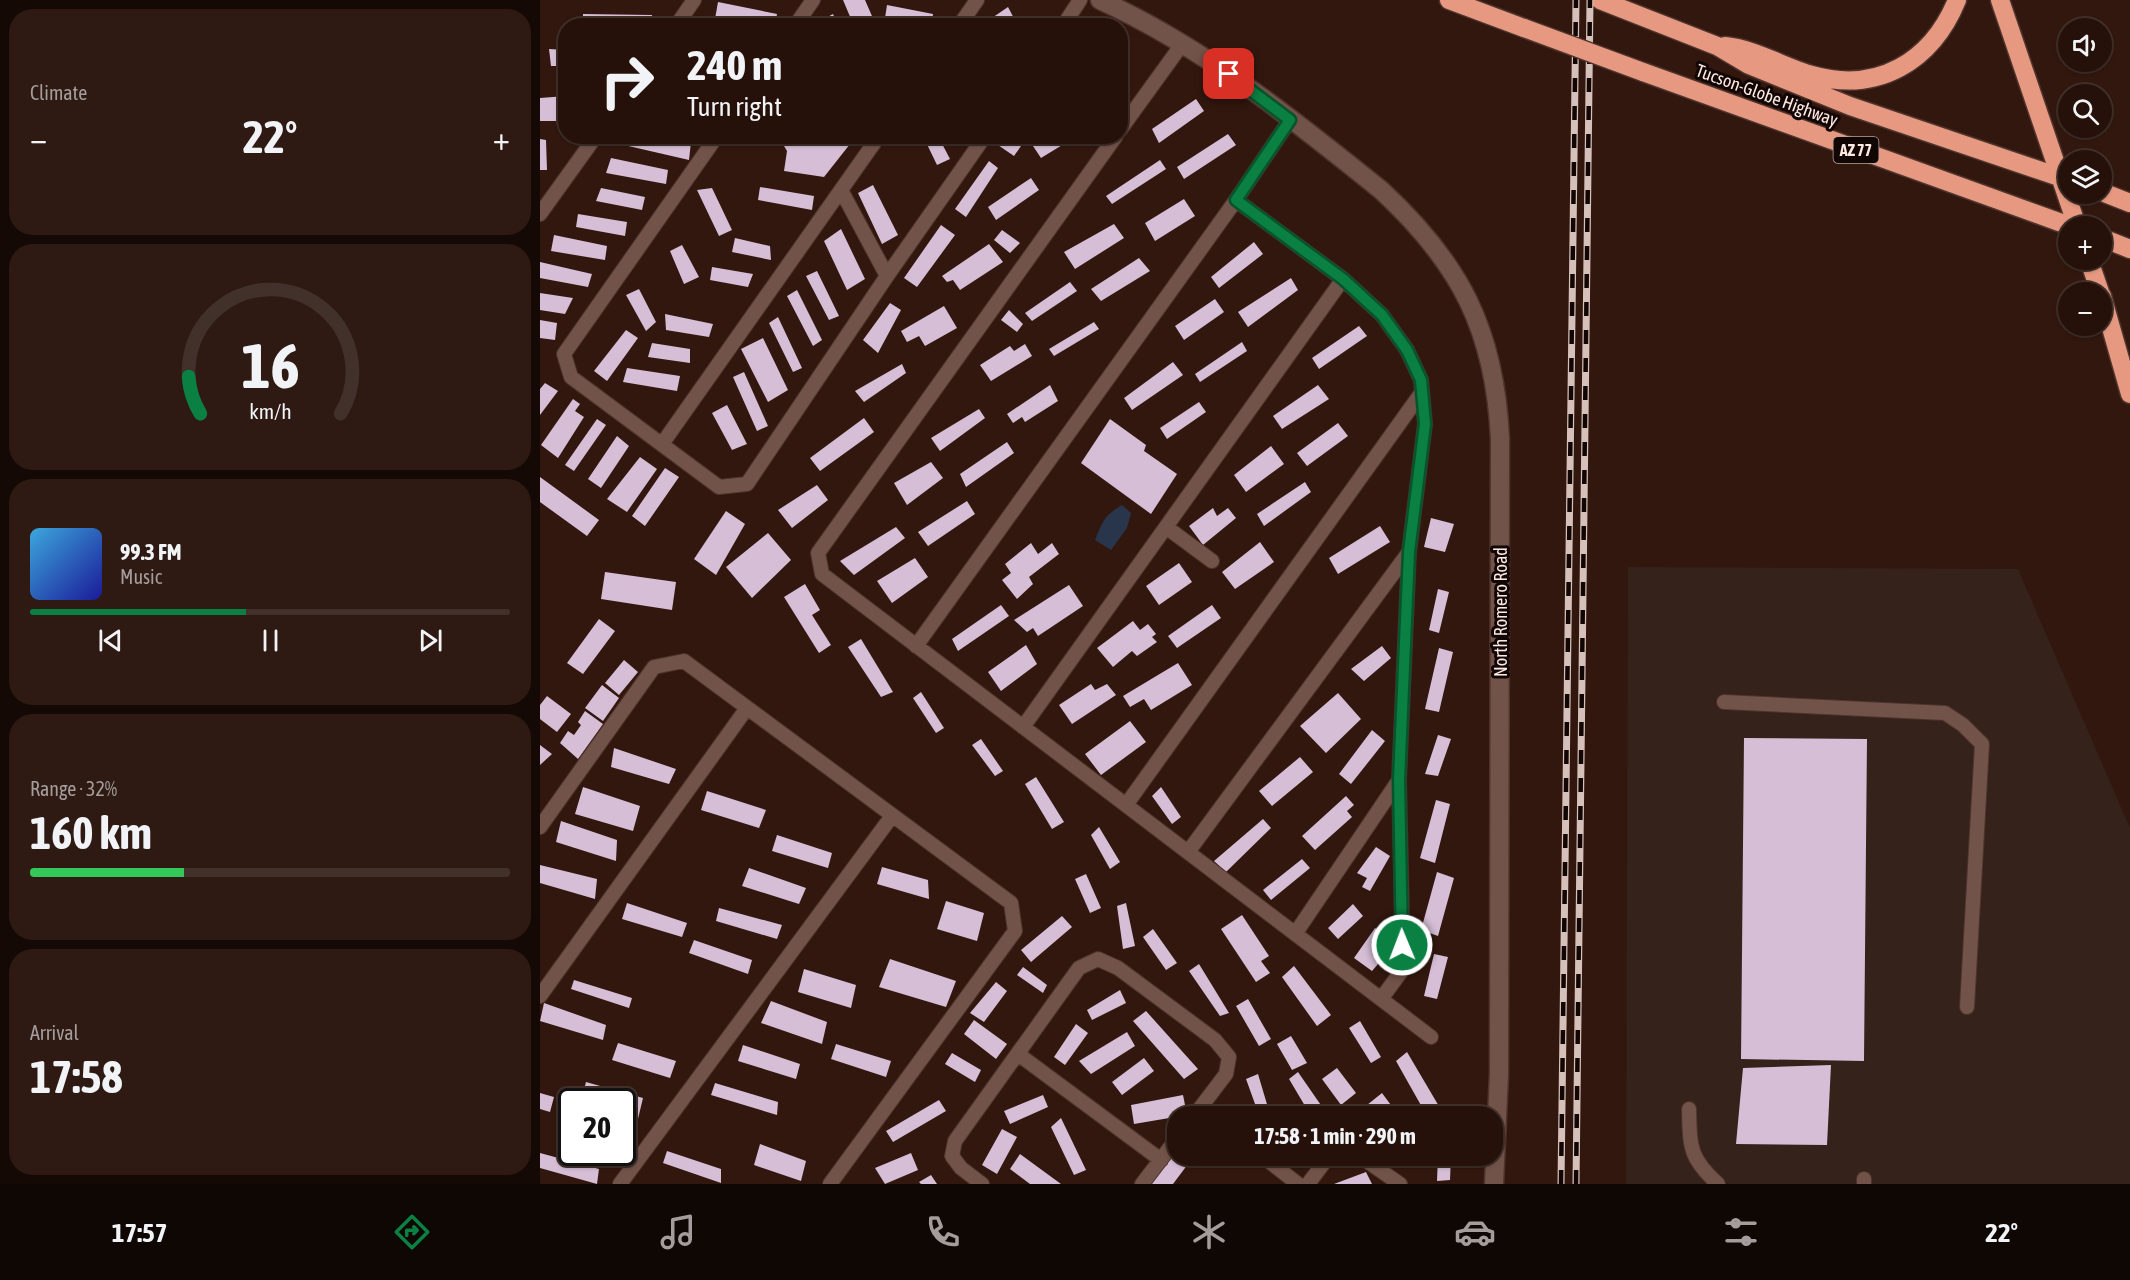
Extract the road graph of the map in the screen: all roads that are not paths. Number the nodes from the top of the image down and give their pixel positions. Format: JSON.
{"nodes":[{"id":1,"x":694,"y":0,"type":"edge"},
{"id":2,"x":813,"y":0,"type":"edge"},
{"id":3,"x":977,"y":0,"type":"edge"},
{"id":4,"x":1080,"y":0,"type":"edge"},
{"id":5,"x":1100,"y":0,"type":"edge"},
{"id":6,"x":1449,"y":0,"type":"edge"},
{"id":7,"x":1600,"y":0,"type":"edge"},
{"id":8,"x":1957,"y":0,"type":"edge"},
{"id":9,"x":2000,"y":0,"type":"edge"},
{"id":10,"x":682,"y":18,"type":"edge"},
{"id":11,"x":801,"y":18,"type":"edge"},
{"id":12,"x":965,"y":18,"type":"edge"},
{"id":13,"x":1068,"y":18,"type":"edge"},
{"id":14,"x":1183,"y":43,"type":"junction"},
{"id":15,"x":1717,"y":46,"type":"junction"},
{"id":16,"x":1128,"y":119,"type":"edge"},
{"id":17,"x":1290,"y":120,"type":"junction"},
{"id":18,"x":590,"y":144,"type":"edge"},
{"id":19,"x":711,"y":144,"type":"edge"},
{"id":20,"x":873,"y":144,"type":"edge"},
{"id":21,"x":979,"y":144,"type":"edge"},
{"id":22,"x":1110,"y":144,"type":"edge"},
{"id":23,"x":2058,"y":159,"type":"edge"},
{"id":24,"x":2058,"y":176,"type":"edge"},
{"id":25,"x":841,"y":190,"type":"junction"},
{"id":26,"x":2112,"y":196,"type":"edge"},
{"id":27,"x":1236,"y":200,"type":"junction"},
{"id":28,"x":2130,"y":203,"type":"edge"},
{"id":29,"x":540,"y":214,"type":"edge"},
{"id":30,"x":2058,"y":222,"type":"edge"},
{"id":31,"x":2112,"y":242,"type":"edge"},
{"id":32,"x":2130,"y":249,"type":"edge"},
{"id":33,"x":887,"y":276,"type":"junction"},
{"id":34,"x":1343,"y":279,"type":"junction"},
{"id":35,"x":2112,"y":333,"type":"edge"},
{"id":36,"x":1422,"y":392,"type":"junction"},
{"id":37,"x":2130,"y":394,"type":"edge"},
{"id":38,"x":662,"y":444,"type":"junction"},
{"id":39,"x":1166,"y":527,"type":"junction"},
{"id":40,"x":1409,"y":552,"type":"junction"},
{"id":41,"x":1212,"y":561,"type":"dead end"},
{"id":42,"x":916,"y":646,"type":"junction"},
{"id":43,"x":1724,"y":702,"type":"dead end"},
{"id":44,"x":747,"y":708,"type":"junction"},
{"id":45,"x":1023,"y":727,"type":"junction"},
{"id":46,"x":1399,"y":780,"type":"junction"},
{"id":47,"x":1126,"y":805,"type":"junction"},
{"id":48,"x":892,"y":816,"type":"junction"},
{"id":49,"x":540,"y":827,"type":"edge"},
{"id":50,"x":1188,"y":852,"type":"junction"},
{"id":51,"x":1295,"y":933,"type":"junction"},
{"id":52,"x":540,"y":996,"type":"edge"},
{"id":53,"x":1382,"y":999,"type":"junction"},
{"id":54,"x":1967,"y":1007,"type":"dead end"},
{"id":55,"x":1431,"y":1037,"type":"dead end"},
{"id":56,"x":1018,"y":1054,"type":"junction"},
{"id":57,"x":1205,"y":1106,"type":"edge"},
{"id":58,"x":1689,"y":1109,"type":"dead end"},
{"id":59,"x":1167,"y":1152,"type":"edge"},
{"id":60,"x":1161,"y":1160,"type":"junction"},
{"id":61,"x":1275,"y":1166,"type":"edge"},
{"id":62,"x":1322,"y":1166,"type":"edge"},
{"id":63,"x":1374,"y":1166,"type":"edge"},
{"id":64,"x":620,"y":1184,"type":"edge"},
{"id":65,"x":830,"y":1184,"type":"edge"},
{"id":66,"x":982,"y":1184,"type":"edge"},
{"id":67,"x":1142,"y":1184,"type":"edge"},
{"id":68,"x":1298,"y":1184,"type":"edge"},
{"id":69,"x":1308,"y":1184,"type":"edge"},
{"id":70,"x":1400,"y":1184,"type":"edge"},
{"id":71,"x":1494,"y":1184,"type":"edge"},
{"id":72,"x":1718,"y":1184,"type":"edge"}],
"edges":[{"from":1,"to":10,"type":"lane"},
{"from":2,"to":11,"type":"lane"},
{"from":3,"to":12,"type":"lane"},
{"from":4,"to":13,"type":"lane"},
{"from":5,"to":14,"type":"street","name":"North Romero Road"},
{"from":6,"to":30,"type":"highway","name":"Tucson-Globe Highway","number":"AZ 77","bridge":true},
{"from":7,"to":15,"type":"highway","name":"Tucson-Globe Highway","number":"AZ 77"},
{"from":8,"to":15,"type":"highway"},
{"from":9,"to":23,"type":"highway"},
{"from":14,"to":16,"type":"lane"},
{"from":14,"to":17,"type":"street","name":"North Romero Road"},
{"from":15,"to":24,"type":"highway","name":"Tucson-Globe Highway","number":"AZ 77"},
{"from":17,"to":27,"type":"lane"},
{"from":17,"to":71,"type":"street","name":"North Romero Road"},
{"from":18,"to":29,"type":"lane"},
{"from":19,"to":38,"type":"lane"},
{"from":20,"to":25,"type":"lane"},
{"from":21,"to":33,"type":"lane"},
{"from":22,"to":42,"type":"lane"},
{"from":25,"to":33,"type":"lane"},
{"from":25,"to":38,"type":"lane"},
{"from":26,"to":28,"type":"highway"},
{"from":27,"to":34,"type":"lane"},
{"from":27,"to":42,"type":"lane"},
{"from":31,"to":32,"type":"highway"},
{"from":33,"to":38,"type":"lane"},
{"from":34,"to":36,"type":"lane"},
{"from":34,"to":39,"type":"lane"},
{"from":35,"to":37,"type":"highway"},
{"from":36,"to":40,"type":"lane"},
{"from":36,"to":47,"type":"lane"},
{"from":39,"to":41,"type":"lane"},
{"from":39,"to":45,"type":"lane"},
{"from":40,"to":46,"type":"lane"},
{"from":40,"to":50,"type":"lane"},
{"from":42,"to":45,"type":"lane"},
{"from":43,"to":54,"type":"lane"},
{"from":44,"to":48,"type":"lane"},
{"from":44,"to":49,"type":"lane"},
{"from":44,"to":52,"type":"lane"},
{"from":45,"to":47,"type":"lane"},
{"from":46,"to":51,"type":"lane"},
{"from":46,"to":53,"type":"lane"},
{"from":47,"to":50,"type":"lane"},
{"from":48,"to":64,"type":"lane"},
{"from":48,"to":65,"type":"lane"},
{"from":50,"to":51,"type":"lane"},
{"from":51,"to":53,"type":"lane"},
{"from":53,"to":55,"type":"lane"},
{"from":56,"to":57,"type":"lane"},
{"from":56,"to":60,"type":"lane"},
{"from":56,"to":66,"type":"lane"},
{"from":58,"to":72,"type":"lane"},
{"from":59,"to":60,"type":"lane"},
{"from":60,"to":67,"type":"lane"},
{"from":61,"to":68,"type":"lane"},
{"from":62,"to":69,"type":"lane"},
{"from":63,"to":70,"type":"lane"}]}
